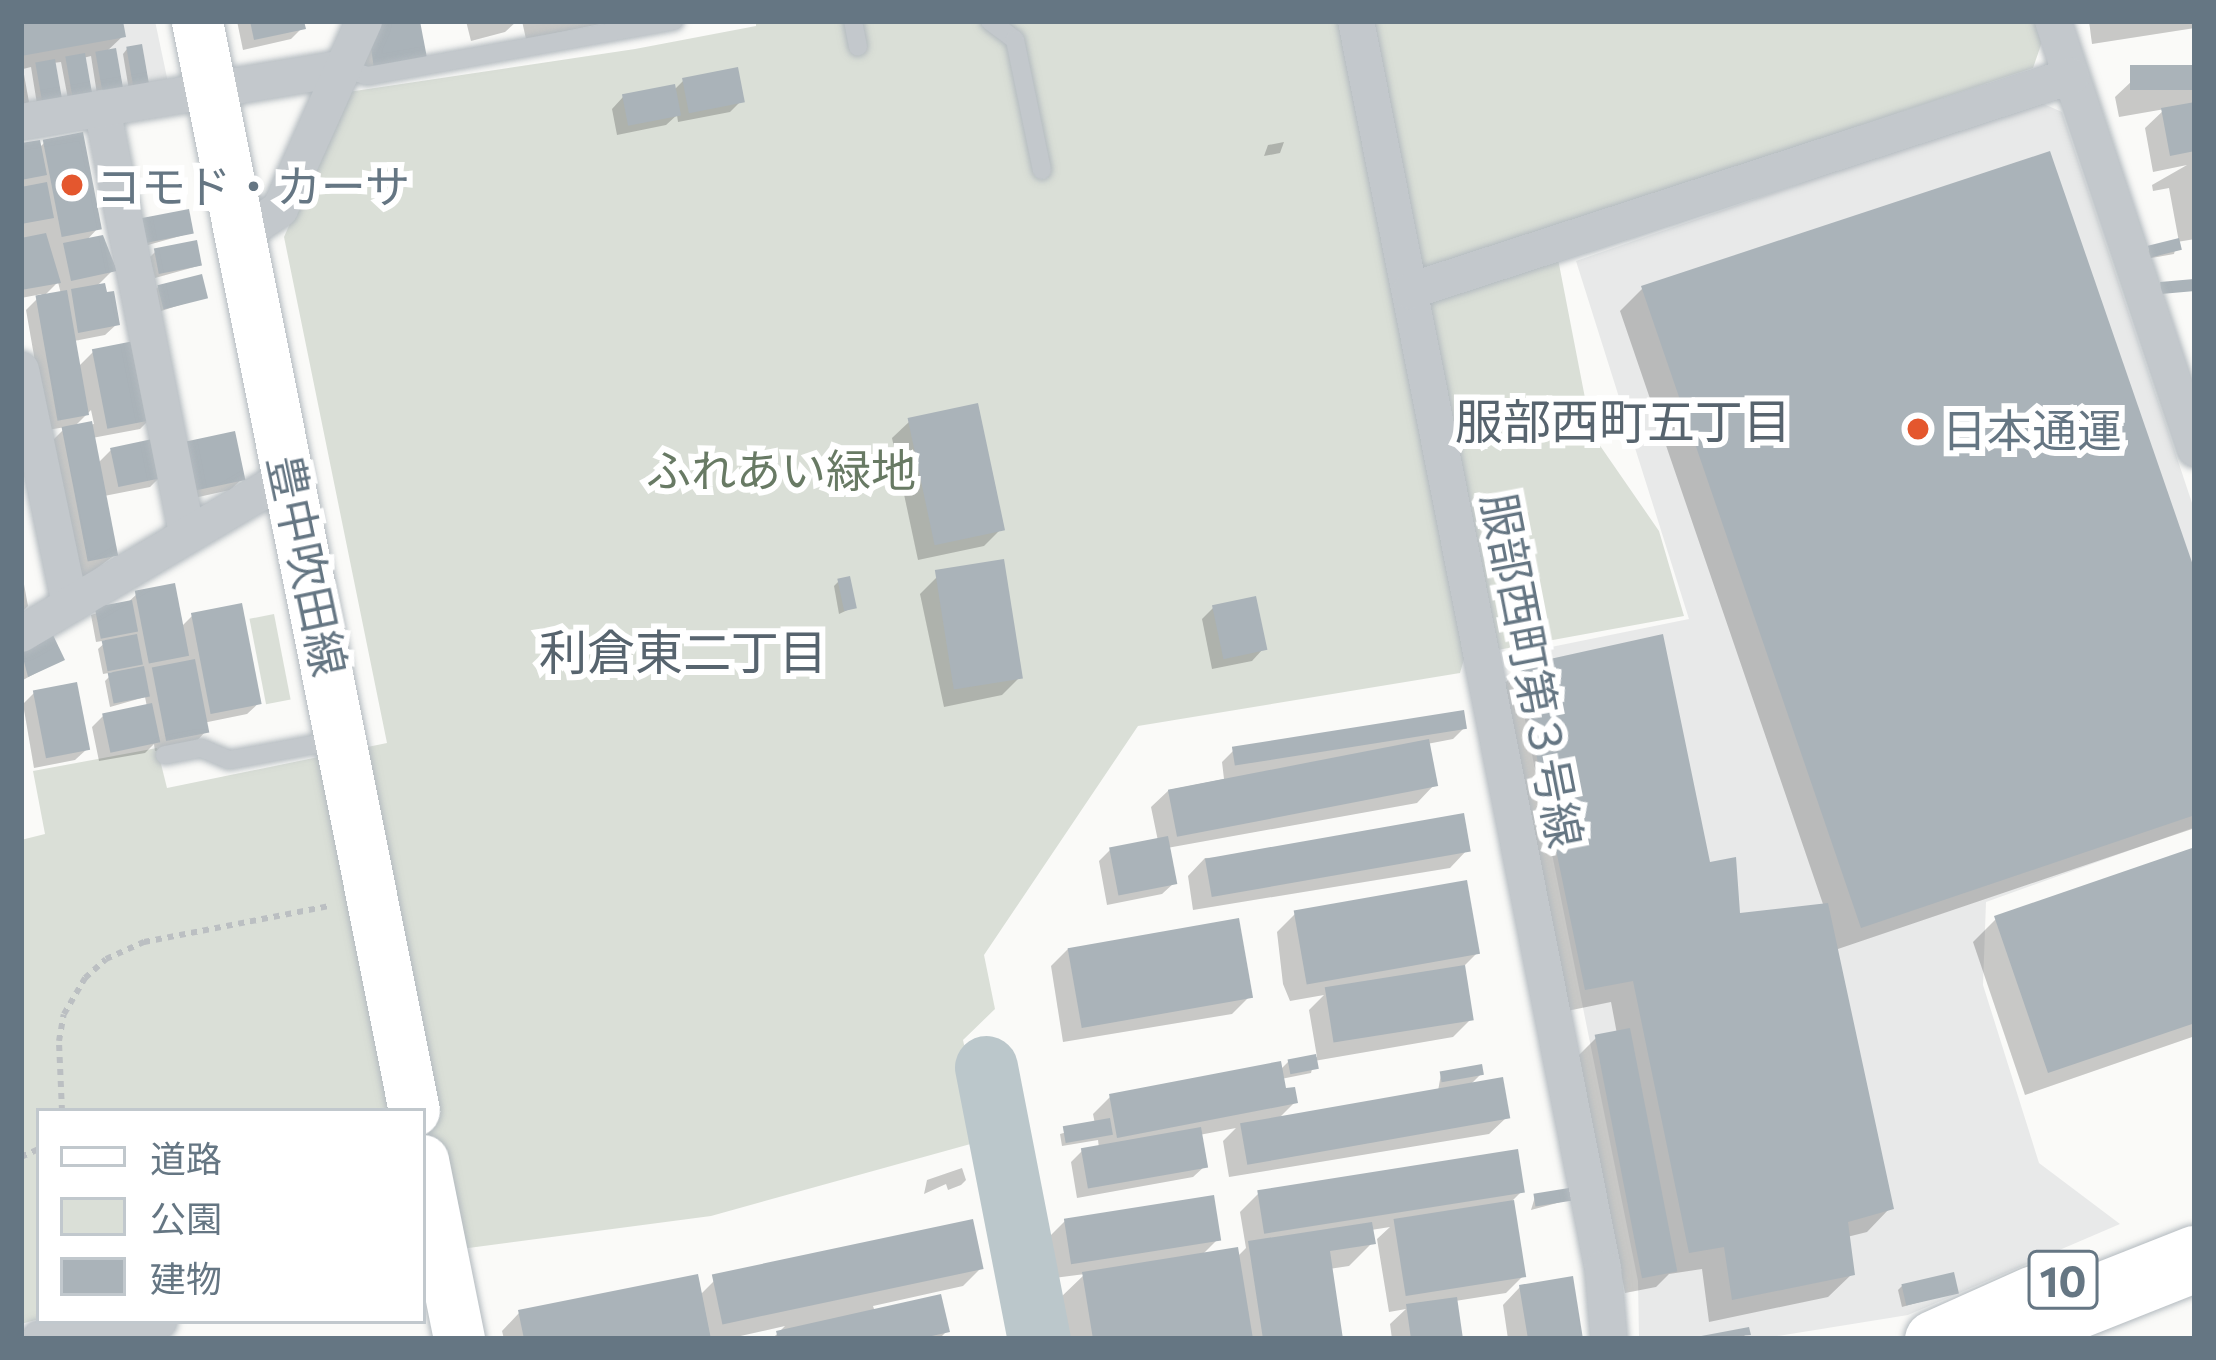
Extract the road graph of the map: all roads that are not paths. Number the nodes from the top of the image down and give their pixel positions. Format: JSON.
{"nodes":[{"id":1,"x":197,"y":21,"type":"edge"},
{"id":2,"x":364,"y":21,"type":"edge"},
{"id":3,"x":674,"y":21,"type":"edge"},
{"id":4,"x":853,"y":21,"type":"edge"},
{"id":5,"x":990,"y":21,"type":"edge"},
{"id":6,"x":1356,"y":21,"type":"edge"},
{"id":7,"x":2053,"y":21,"type":"edge"},
{"id":8,"x":644,"y":23,"type":"edge"},
{"id":9,"x":858,"y":47,"type":"dead end"},
{"id":10,"x":343,"y":68,"type":"junction"},
{"id":11,"x":2071,"y":76,"type":"junction"},
{"id":12,"x":211,"y":90,"type":"junction"},
{"id":13,"x":102,"y":108,"type":"junction"},
{"id":14,"x":21,"y":122,"type":"edge"},
{"id":15,"x":1042,"y":170,"type":"dead end"},
{"id":16,"x":241,"y":235,"type":"junction"},
{"id":17,"x":1410,"y":291,"type":"junction"},
{"id":18,"x":21,"y":370,"type":"edge"},
{"id":19,"x":2195,"y":449,"type":"edge"},
{"id":20,"x":290,"y":475,"type":"junction"},
{"id":21,"x":187,"y":534,"type":"junction"},
{"id":22,"x":70,"y":604,"type":"junction"},
{"id":23,"x":21,"y":634,"type":"edge"},
{"id":24,"x":344,"y":739,"type":"junction"},
{"id":25,"x":165,"y":755,"type":"dead end"},
{"id":26,"x":413,"y":1108,"type":"edge"},
{"id":27,"x":426,"y":1191,"type":"edge"},
{"id":28,"x":2195,"y":1228,"type":"edge"},
{"id":29,"x":2195,"y":1259,"type":"edge"},
{"id":30,"x":433,"y":1264,"type":"edge"},
{"id":31,"x":2195,"y":1300,"type":"edge"},
{"id":32,"x":139,"y":1324,"type":"edge"},
{"id":33,"x":40,"y":1339,"type":"edge"},
{"id":34,"x":459,"y":1339,"type":"edge"},
{"id":35,"x":1609,"y":1339,"type":"edge"},
{"id":36,"x":1933,"y":1339,"type":"edge"},
{"id":37,"x":1993,"y":1339,"type":"edge"},
{"id":38,"x":2083,"y":1339,"type":"edge"}],
"edges":[{"from":1,"to":12,"type":"main road","name":"豊中吹田線"},
{"from":2,"to":10,"type":"street"},
{"from":3,"to":8,"type":"lane"},
{"from":4,"to":9,"type":"lane"},
{"from":5,"to":15,"type":"lane"},
{"from":6,"to":17,"type":"street","name":"服部西町第３号線"},
{"from":7,"to":11,"type":"street"},
{"from":8,"to":10,"type":"lane"},
{"from":10,"to":12,"type":"street"},
{"from":10,"to":16,"type":"street"},
{"from":11,"to":17,"type":"street"},
{"from":11,"to":19,"type":"street"},
{"from":12,"to":13,"type":"street"},
{"from":12,"to":16,"type":"main road","name":"豊中吹田線"},
{"from":13,"to":14,"type":"street"},
{"from":13,"to":21,"type":"street"},
{"from":16,"to":20,"type":"main road","name":"豊中吹田線"},
{"from":17,"to":35,"type":"street","name":"服部西町第３号線"},
{"from":18,"to":22,"type":"street"},
{"from":20,"to":21,"type":"street"},
{"from":20,"to":24,"type":"main road","name":"豊中吹田線"},
{"from":21,"to":22,"type":"street"},
{"from":22,"to":23,"type":"street"},
{"from":24,"to":25,"type":"lane"},
{"from":24,"to":26,"type":"main road","name":"豊中吹田線"},
{"from":27,"to":30,"type":"main road"},
{"from":28,"to":36,"type":"main road","number":"10"},
{"from":29,"to":37,"type":"highway"},
{"from":30,"to":34,"type":"main road"},
{"from":31,"to":38,"type":"highway"},
{"from":32,"to":33,"type":"street"}]}
